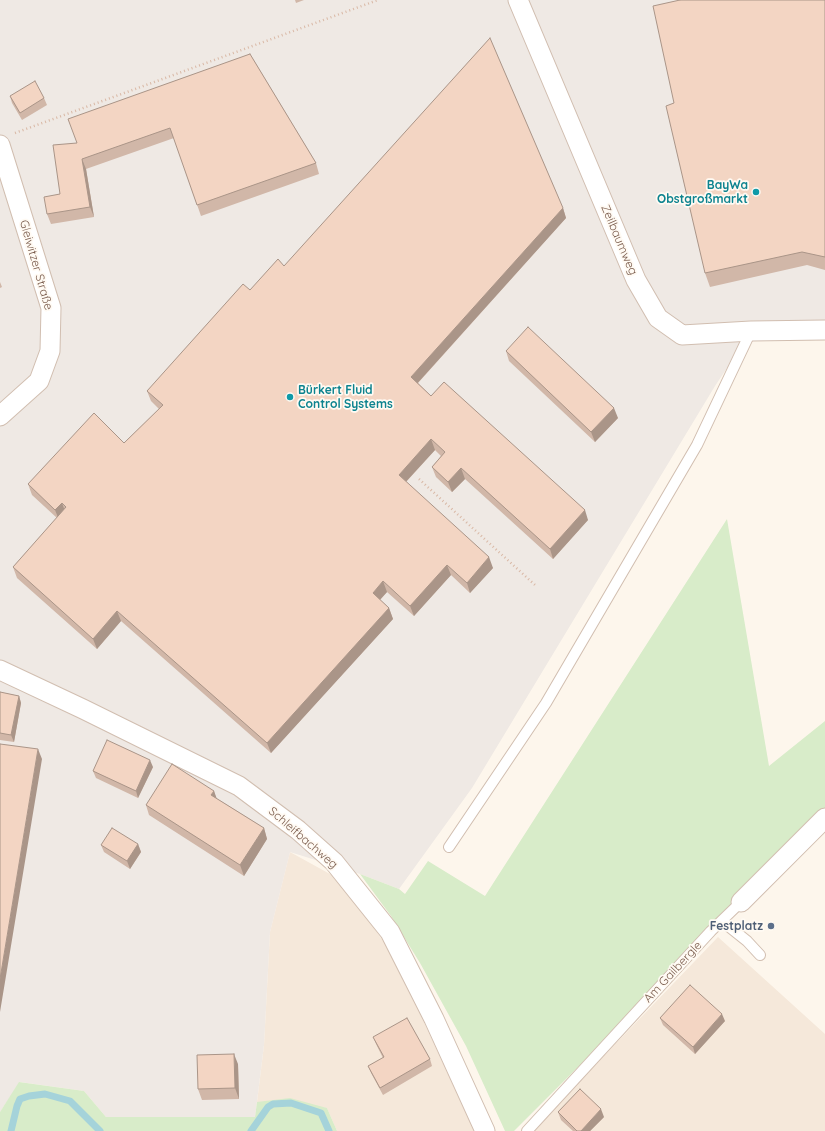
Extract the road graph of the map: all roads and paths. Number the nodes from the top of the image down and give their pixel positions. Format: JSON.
{"nodes":[{"id":1,"x":378,"y":0,"type":"edge"},
{"id":2,"x":518,"y":0,"type":"edge"},
{"id":3,"x":7,"y":139,"type":"edge"},
{"id":4,"x":825,"y":330,"type":"edge"},
{"id":5,"x":751,"y":331,"type":"junction"},
{"id":6,"x":0,"y":416,"type":"edge"},
{"id":7,"x":419,"y":478,"type":"dead end"},
{"id":8,"x":535,"y":585,"type":"dead end"},
{"id":9,"x":0,"y":670,"type":"edge"},
{"id":10,"x":825,"y":818,"type":"edge"},
{"id":11,"x":449,"y":847,"type":"dead end"},
{"id":12,"x":741,"y":902,"type":"joint"},
{"id":13,"x":722,"y":921,"type":"junction"},
{"id":14,"x":760,"y":955,"type":"dead end"},
{"id":15,"x":485,"y":1131,"type":"edge"},
{"id":16,"x":526,"y":1131,"type":"edge"}],
"edges":[{"from":1,"to":3,"type":"path"},
{"from":2,"to":5,"type":"street","name":"Zeilbaumweg"},
{"from":3,"to":6,"type":"street","name":"Gleiwitzer Straße"},
{"from":4,"to":5,"type":"street","name":"Zeilbaumweg"},
{"from":5,"to":11,"type":"lane"},
{"from":7,"to":8,"type":"path"},
{"from":9,"to":15,"type":"street","name":"Schleifbachweg"},
{"from":10,"to":12,"type":"street","name":"Am Gailbergle"},
{"from":12,"to":13,"type":"lane","name":"Am Gailbergle"},
{"from":13,"to":14,"type":"lane"},
{"from":13,"to":16,"type":"lane","name":"Am Gailbergle"}]}
